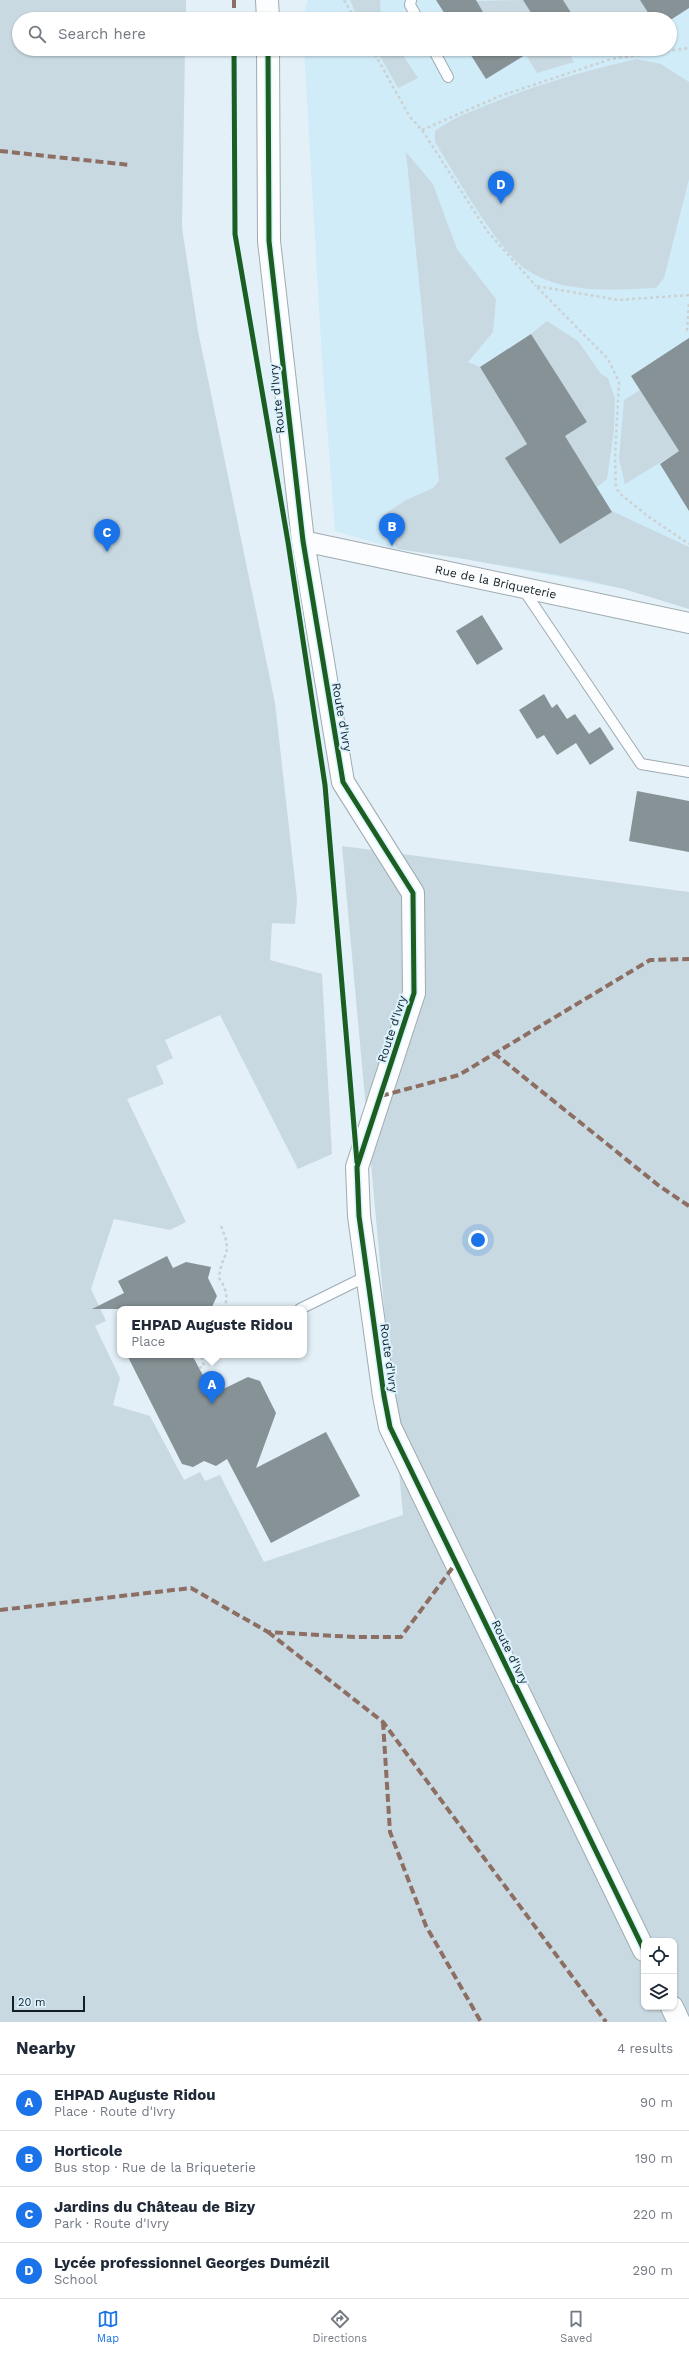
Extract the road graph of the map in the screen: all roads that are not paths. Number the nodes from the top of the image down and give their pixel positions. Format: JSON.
{"nodes":[{"id":1,"x":268,"y":0,"type":"edge"},
{"id":2,"x":411,"y":0,"type":"edge"},
{"id":3,"x":268,"y":12,"type":"edge"},
{"id":4,"x":414,"y":12,"type":"edge"},
{"id":5,"x":268,"y":56,"type":"edge"},
{"id":6,"x":437,"y":56,"type":"edge"},
{"id":7,"x":448,"y":77,"type":"dead end"},
{"id":8,"x":302,"y":541,"type":"junction"},
{"id":9,"x":522,"y":587,"type":"junction"},
{"id":10,"x":689,"y":623,"type":"edge"},
{"id":11,"x":689,"y":772,"type":"edge"},
{"id":12,"x":367,"y":1276,"type":"junction"},
{"id":13,"x":306,"y":1306,"type":"edge"},
{"id":14,"x":641,"y":1944,"type":"edge"},
{"id":15,"x":673,"y":2010,"type":"edge"},
{"id":16,"x":679,"y":2022,"type":"edge"}],
"edges":[{"from":1,"to":3,"type":"street"},
{"from":2,"to":4,"type":"lane"},
{"from":5,"to":8,"type":"street","name":"Route d'Ivry"},
{"from":6,"to":7,"type":"lane"},
{"from":8,"to":9,"type":"street","name":"Rue de la Briqueterie"},
{"from":8,"to":12,"type":"street","name":"Route d'Ivry"},
{"from":9,"to":10,"type":"street","name":"Rue de la Briqueterie"},
{"from":9,"to":11,"type":"lane"},
{"from":12,"to":13,"type":"lane"},
{"from":12,"to":14,"type":"street","name":"Route d'Ivry"},
{"from":15,"to":16,"type":"street"}]}
